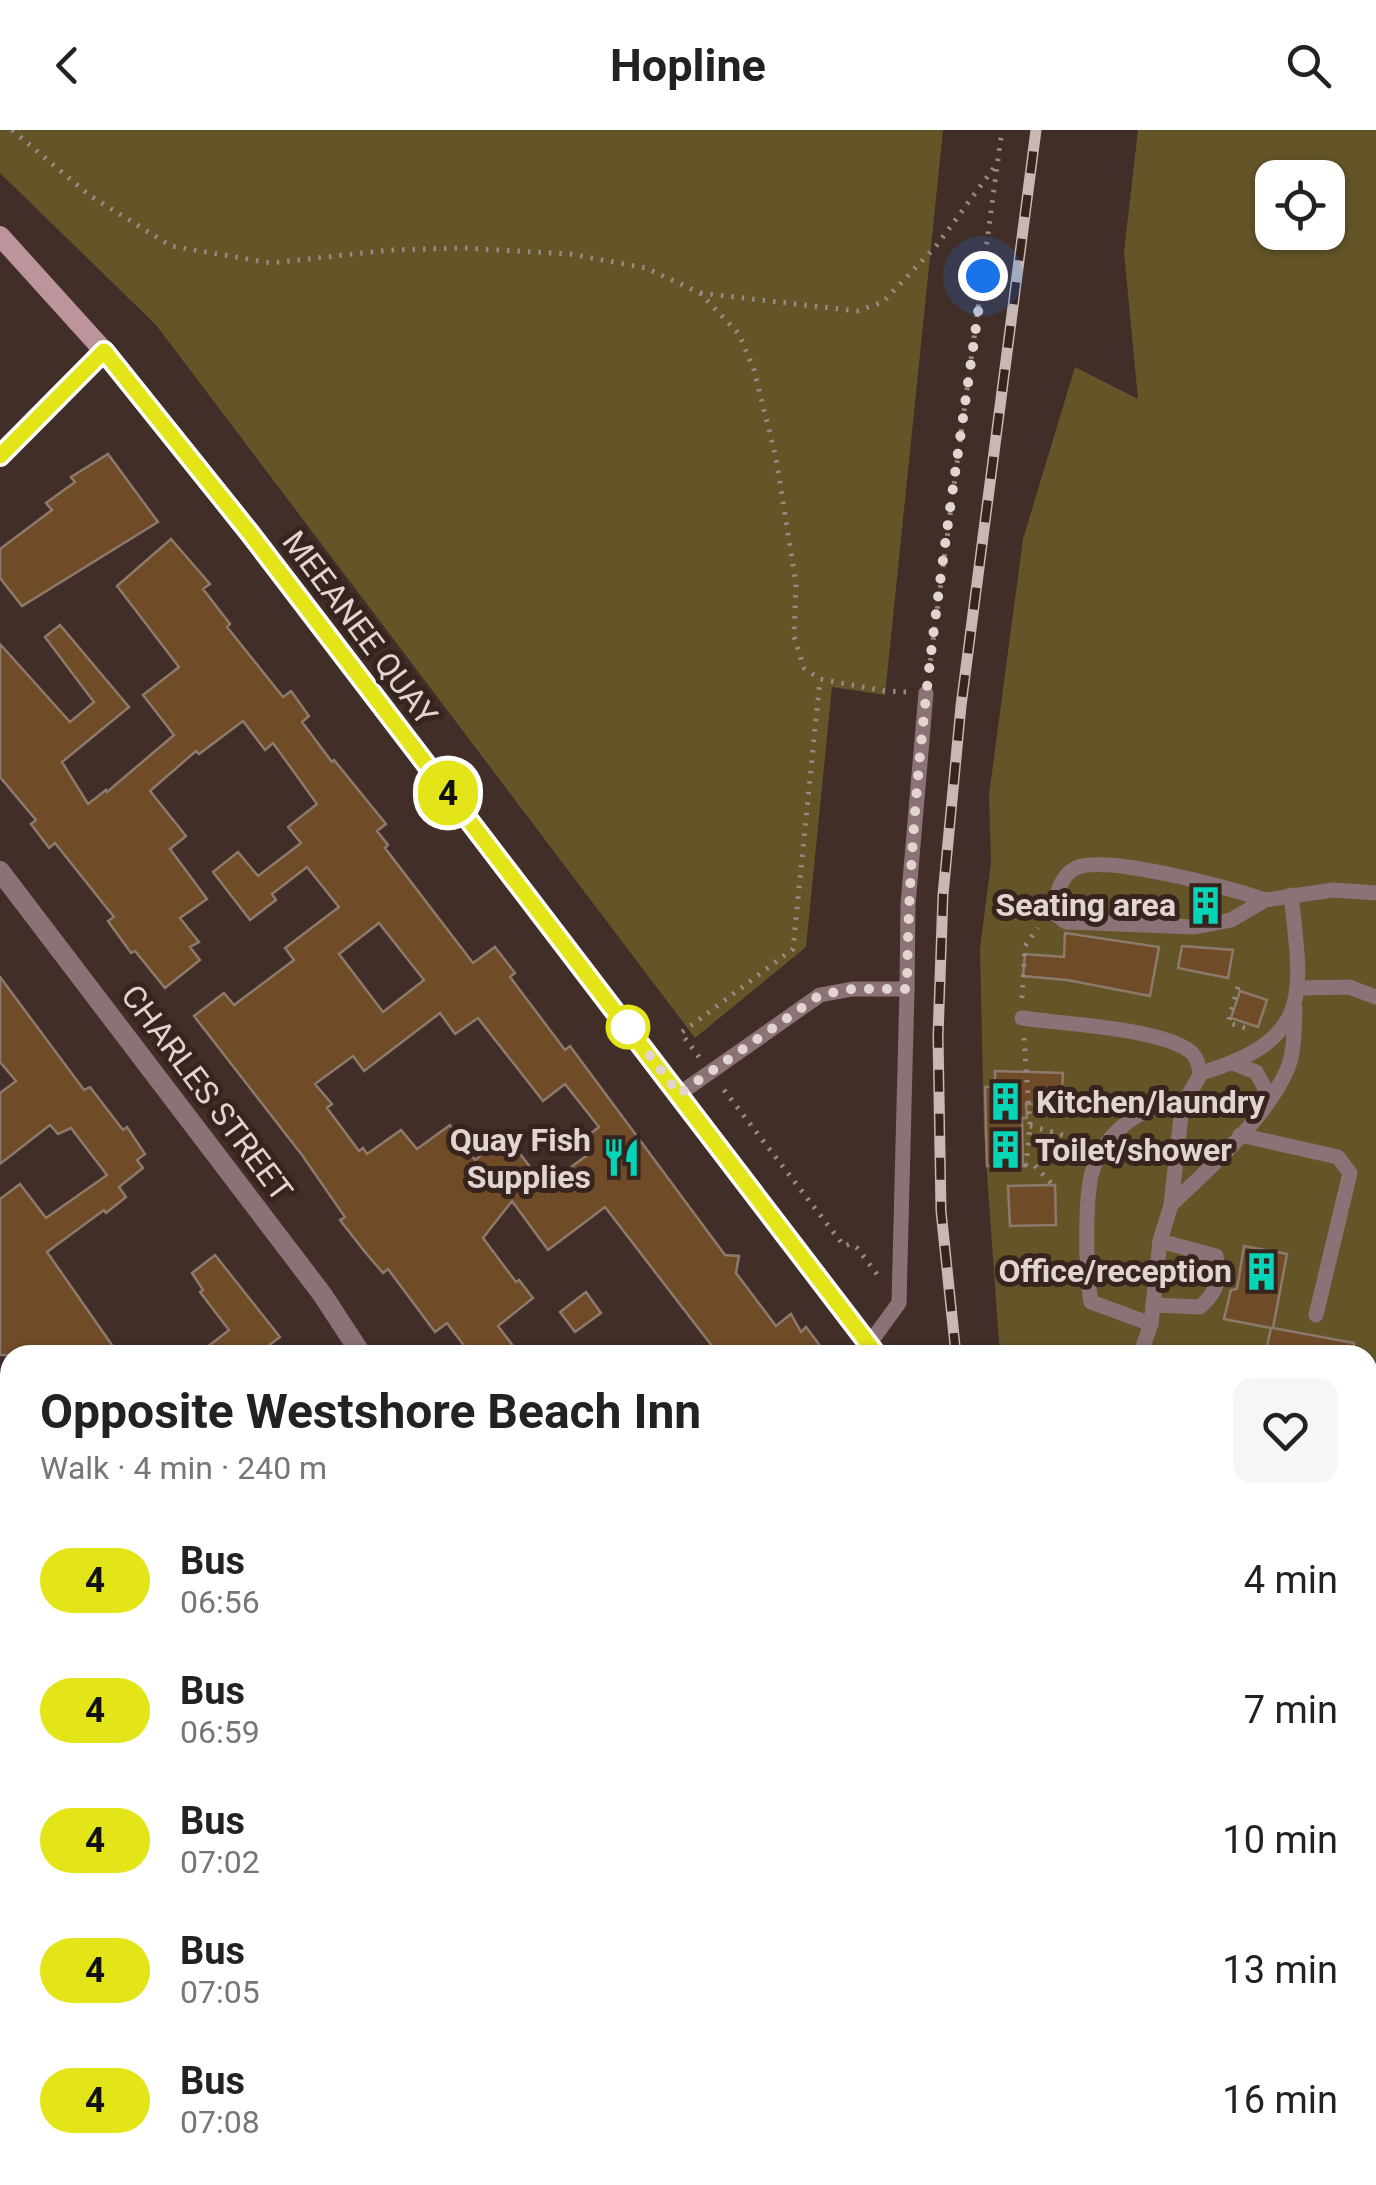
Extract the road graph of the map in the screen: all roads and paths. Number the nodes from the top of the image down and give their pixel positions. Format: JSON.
{"nodes":[{"id":1,"x":12,"y":130,"type":"edge"},
{"id":2,"x":1002,"y":130,"type":"edge"},
{"id":3,"x":998,"y":162,"type":"junction"},
{"id":4,"x":0,"y":236,"type":"edge"},
{"id":5,"x":700,"y":293,"type":"junction"},
{"id":6,"x":104,"y":351,"type":"junction"},
{"id":7,"x":0,"y":456,"type":"edge"},
{"id":8,"x":926,"y":693,"type":"junction"},
{"id":9,"x":0,"y":871,"type":"edge"},
{"id":10,"x":1376,"y":893,"type":"edge"},
{"id":11,"x":1291,"y":895,"type":"junction"},
{"id":12,"x":1264,"y":900,"type":"junction"},
{"id":13,"x":1238,"y":986,"type":"dead end"},
{"id":14,"x":1299,"y":988,"type":"junction"},
{"id":15,"x":907,"y":989,"type":"junction"},
{"id":16,"x":1376,"y":996,"type":"edge"},
{"id":17,"x":1295,"y":1008,"type":"junction"},
{"id":18,"x":1022,"y":1018,"type":"dead end"},
{"id":19,"x":1273,"y":1036,"type":"junction"},
{"id":20,"x":1234,"y":1063,"type":"junction"},
{"id":21,"x":1201,"y":1073,"type":"junction"},
{"id":22,"x":679,"y":1094,"type":"junction"},
{"id":23,"x":1270,"y":1097,"type":"junction"},
{"id":24,"x":1182,"y":1107,"type":"junction"},
{"id":25,"x":1122,"y":1129,"type":"junction"},
{"id":26,"x":1240,"y":1135,"type":"junction"},
{"id":27,"x":1052,"y":1183,"type":"dead end"},
{"id":28,"x":1171,"y":1205,"type":"junction"},
{"id":29,"x":1160,"y":1242,"type":"junction"},
{"id":30,"x":1153,"y":1305,"type":"junction"},
{"id":31,"x":1316,"y":1314,"type":"dead end"},
{"id":32,"x":1151,"y":1324,"type":"junction"},
{"id":33,"x":355,"y":1345,"type":"edge"},
{"id":34,"x":869,"y":1345,"type":"edge"},
{"id":35,"x":876,"y":1345,"type":"edge"},
{"id":36,"x":1144,"y":1345,"type":"edge"}],
"edges":[{"from":1,"to":5,"type":"path"},
{"from":2,"to":3,"type":"path"},
{"from":3,"to":5,"type":"path"},
{"from":3,"to":8,"type":"path"},
{"from":4,"to":6,"type":"main road","name":"MEEANEE QUAY"},
{"from":5,"to":8,"type":"path"},
{"from":6,"to":7,"type":"street"},
{"from":6,"to":22,"type":"main road","name":"MEEANEE QUAY"},
{"from":8,"to":15,"type":"lane"},
{"from":9,"to":33,"type":"street","name":"CHARLES STREET"},
{"from":10,"to":11,"type":"lane"},
{"from":11,"to":12,"type":"lane"},
{"from":11,"to":14,"type":"lane"},
{"from":12,"to":12,"type":"lane"},
{"from":13,"to":19,"type":"path"},
{"from":14,"to":16,"type":"lane"},
{"from":14,"to":17,"type":"lane"},
{"from":15,"to":22,"type":"lane"},
{"from":15,"to":35,"type":"lane"},
{"from":17,"to":19,"type":"lane"},
{"from":17,"to":23,"type":"lane"},
{"from":18,"to":21,"type":"lane"},
{"from":19,"to":20,"type":"lane"},
{"from":20,"to":21,"type":"lane"},
{"from":20,"to":23,"type":"lane"},
{"from":21,"to":24,"type":"lane"},
{"from":22,"to":34,"type":"main road","name":"MEEANEE QUAY"},
{"from":23,"to":26,"type":"lane"},
{"from":24,"to":25,"type":"lane"},
{"from":24,"to":28,"type":"lane"},
{"from":25,"to":27,"type":"path"},
{"from":25,"to":32,"type":"lane"},
{"from":26,"to":28,"type":"lane"},
{"from":26,"to":31,"type":"lane"},
{"from":28,"to":29,"type":"lane"},
{"from":29,"to":30,"type":"lane"},
{"from":29,"to":30,"type":"lane"},
{"from":30,"to":32,"type":"lane"},
{"from":32,"to":36,"type":"lane"}]}
